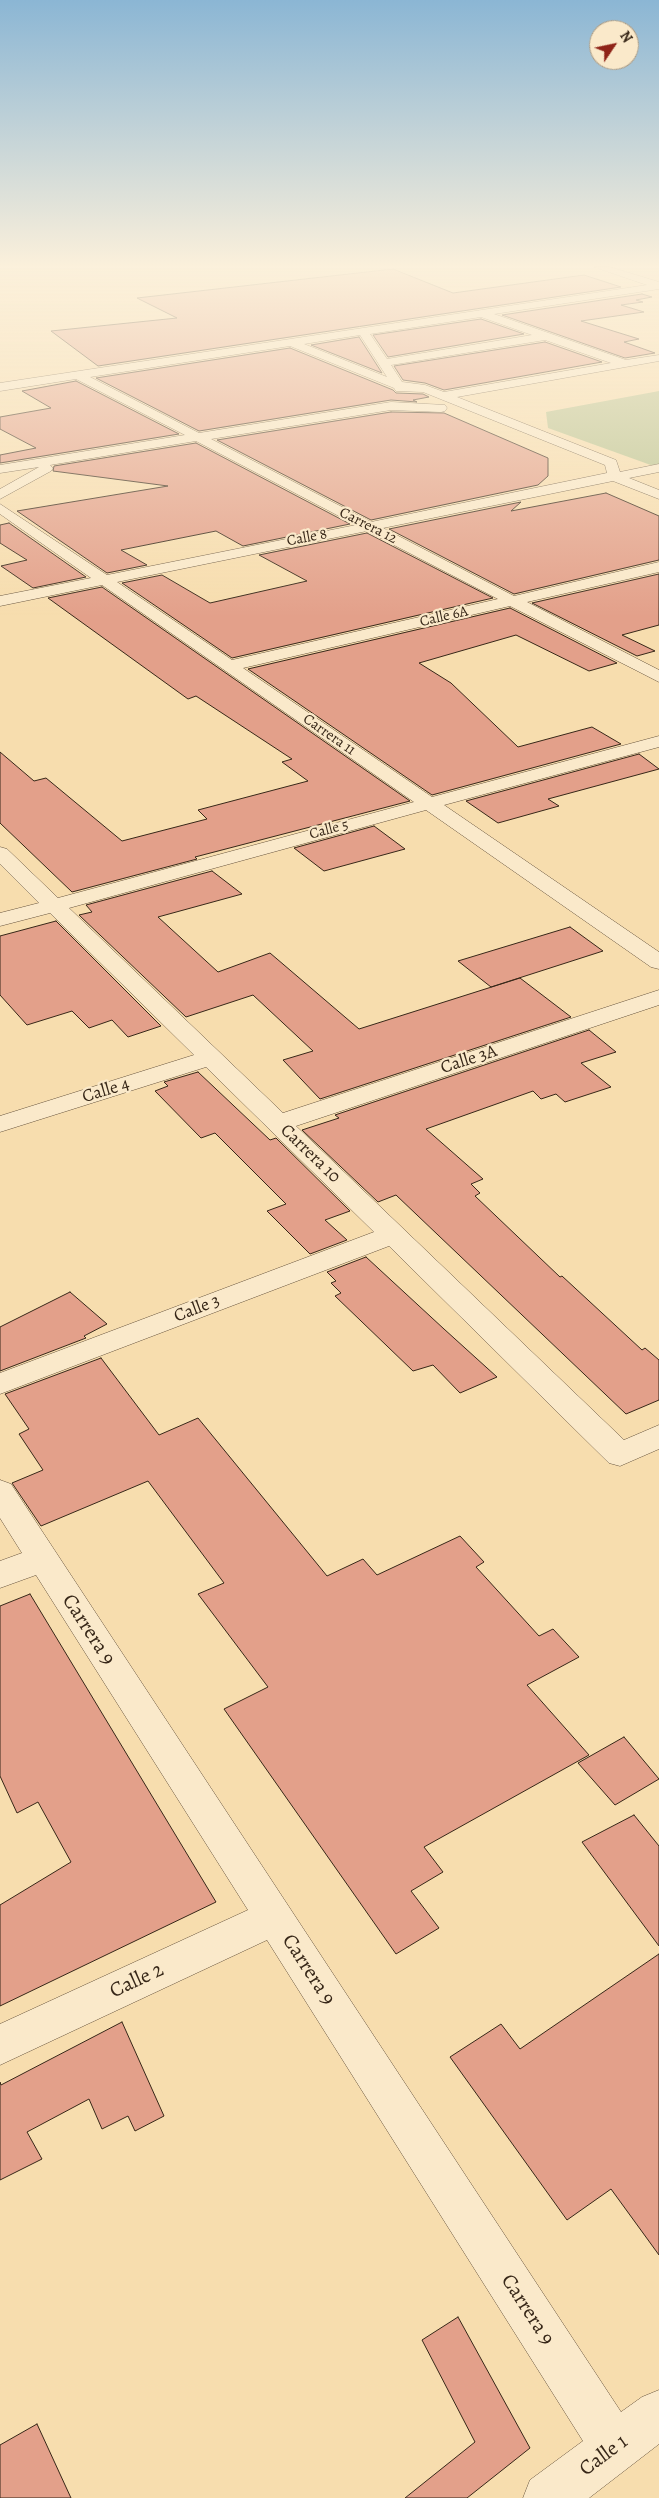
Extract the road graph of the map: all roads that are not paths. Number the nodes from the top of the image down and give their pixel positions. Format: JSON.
{"nodes":[{"id":1,"x":20,"y":384,"type":"edge"},
{"id":2,"x":94,"y":384,"type":"edge"},
{"id":3,"x":397,"y":384,"type":"joint"},
{"id":4,"x":530,"y":384,"type":"edge"},
{"id":5,"x":0,"y":387,"type":"edge"},
{"id":6,"x":443,"y":402,"type":"junction"},
{"id":7,"x":377,"y":409,"type":"junction"},
{"id":8,"x":197,"y":437,"type":"junction"},
{"id":9,"x":63,"y":458,"type":"junction"},
{"id":10,"x":659,"y":468,"type":"edge"},
{"id":11,"x":0,"y":469,"type":"edge"},
{"id":12,"x":572,"y":471,"type":"dead end"},
{"id":13,"x":615,"y":477,"type":"junction"},
{"id":14,"x":0,"y":495,"type":"edge"},
{"id":15,"x":659,"y":495,"type":"edge"},
{"id":16,"x":0,"y":508,"type":"edge"},
{"id":17,"x":363,"y":510,"type":"dead end"},
{"id":18,"x":344,"y":514,"type":"junction"},
{"id":19,"x":325,"y":518,"type":"dead end"},
{"id":20,"x":368,"y":526,"type":"junction"},
{"id":21,"x":86,"y":567,"type":"junction"},
{"id":22,"x":659,"y":567,"type":"edge"},
{"id":23,"x":67,"y":571,"type":"dead end"},
{"id":24,"x":104,"y":571,"type":"junction"},
{"id":25,"x":0,"y":601,"type":"edge"},
{"id":26,"x":512,"y":601,"type":"junction"},
{"id":27,"x":229,"y":666,"type":"junction"},
{"id":28,"x":659,"y":677,"type":"edge"},
{"id":29,"x":659,"y":741,"type":"edge"},
{"id":30,"x":427,"y":803,"type":"junction"},
{"id":31,"x":0,"y":852,"type":"edge"},
{"id":32,"x":54,"y":905,"type":"junction"},
{"id":33,"x":0,"y":920,"type":"edge"},
{"id":34,"x":659,"y":962,"type":"edge"},
{"id":35,"x":659,"y":997,"type":"edge"},
{"id":36,"x":211,"y":1058,"type":"junction"},
{"id":37,"x":278,"y":1123,"type":"junction"},
{"id":38,"x":0,"y":1124,"type":"edge"},
{"id":39,"x":393,"y":1235,"type":"junction"},
{"id":40,"x":0,"y":1384,"type":"edge"},
{"id":41,"x":659,"y":1436,"type":"edge"},
{"id":42,"x":0,"y":1492,"type":"edge"},
{"id":43,"x":43,"y":1558,"type":"junction"},
{"id":44,"x":0,"y":1574,"type":"edge"},
{"id":45,"x":274,"y":1917,"type":"junction"},
{"id":46,"x":0,"y":2045,"type":"edge"},
{"id":47,"x":659,"y":2414,"type":"edge"},
{"id":48,"x":616,"y":2448,"type":"junction"},
{"id":49,"x":548,"y":2498,"type":"edge"}],
"edges":[{"from":1,"to":5,"type":"street"},
{"from":2,"to":8,"type":"street","name":"Carrera 12"},
{"from":3,"to":6,"type":"street"},
{"from":3,"to":7,"type":"street"},
{"from":4,"to":6,"type":"street"},
{"from":6,"to":7,"type":"street"},
{"from":6,"to":13,"type":"street"},
{"from":7,"to":8,"type":"street"},
{"from":8,"to":9,"type":"street"},
{"from":8,"to":18,"type":"street","name":"Carrera 12"},
{"from":9,"to":11,"type":"street"},
{"from":9,"to":14,"type":"street"},
{"from":10,"to":13,"type":"street","name":"Calle 8"},
{"from":12,"to":13,"type":"street","name":"Calle 8"},
{"from":13,"to":15,"type":"street"},
{"from":13,"to":20,"type":"street","name":"Calle 8"},
{"from":16,"to":21,"type":"street","name":"Carrera 11"},
{"from":17,"to":18,"type":"street","name":"Calle 8"},
{"from":18,"to":19,"type":"street","name":"Calle 8"},
{"from":18,"to":20,"type":"street","name":"Carrera 12"},
{"from":20,"to":24,"type":"street","name":"Calle 8"},
{"from":20,"to":26,"type":"street","name":"Carrera 12"},
{"from":21,"to":23,"type":"street"},
{"from":21,"to":24,"type":"street","name":"Carrera 11"},
{"from":22,"to":26,"type":"street","name":"Calle 6A"},
{"from":24,"to":25,"type":"street","name":"Calle 8"},
{"from":24,"to":27,"type":"street","name":"Carrera 11"},
{"from":26,"to":27,"type":"street","name":"Calle 6A"},
{"from":26,"to":28,"type":"street","name":"Carrera 12"},
{"from":27,"to":30,"type":"street","name":"Carrera 11"},
{"from":29,"to":30,"type":"street","name":"Calle 5"},
{"from":30,"to":32,"type":"street","name":"Calle 5"},
{"from":30,"to":34,"type":"street","name":"Carrera 11"},
{"from":31,"to":32,"type":"street","name":"Carrera 10"},
{"from":32,"to":33,"type":"street","name":"Calle 5"},
{"from":32,"to":36,"type":"street","name":"Carrera 10"},
{"from":35,"to":37,"type":"street","name":"Calle 3A"},
{"from":36,"to":37,"type":"street","name":"Carrera 10"},
{"from":36,"to":38,"type":"street","name":"Calle 4"},
{"from":37,"to":39,"type":"street","name":"Carrera 10"},
{"from":39,"to":40,"type":"street","name":"Calle 3"},
{"from":39,"to":41,"type":"street","name":"Carrera 10"},
{"from":42,"to":43,"type":"street","name":"Carrera 9"},
{"from":43,"to":44,"type":"street"},
{"from":43,"to":45,"type":"street","name":"Carrera 9"},
{"from":45,"to":46,"type":"street","name":"Calle 2"},
{"from":45,"to":48,"type":"street","name":"Carrera 9"},
{"from":47,"to":48,"type":"street","name":"Calle 1"},
{"from":48,"to":49,"type":"street","name":"Calle 1"}]}
